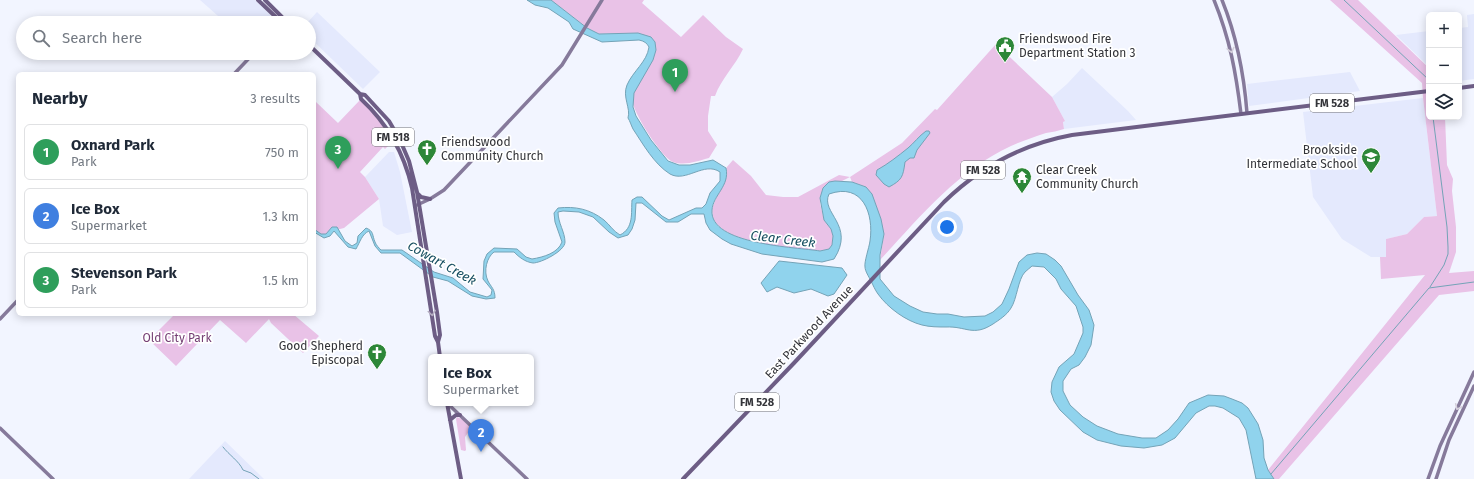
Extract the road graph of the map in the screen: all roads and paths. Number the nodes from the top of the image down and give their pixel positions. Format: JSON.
{"nodes":[{"id":1,"x":258,"y":0,"type":"edge"},
{"id":2,"x":265,"y":0,"type":"edge"},
{"id":3,"x":601,"y":0,"type":"edge"},
{"id":4,"x":1214,"y":0,"type":"edge"},
{"id":5,"x":1222,"y":0,"type":"edge"},
{"id":6,"x":275,"y":16,"type":"edge"},
{"id":7,"x":281,"y":16,"type":"edge"},
{"id":8,"x":1233,"y":31,"type":"junction"},
{"id":9,"x":1227,"y":33,"type":"junction"},
{"id":10,"x":316,"y":52,"type":"edge"},
{"id":11,"x":247,"y":60,"type":"edge"},
{"id":12,"x":236,"y":72,"type":"edge"},
{"id":13,"x":1244,"y":81,"type":"junction"},
{"id":14,"x":1236,"y":82,"type":"junction"},
{"id":15,"x":1474,"y":86,"type":"edge"},
{"id":16,"x":1462,"y":88,"type":"edge"},
{"id":17,"x":1426,"y":92,"type":"edge"},
{"id":18,"x":360,"y":94,"type":"junction"},
{"id":19,"x":1247,"y":113,"type":"junction"},
{"id":20,"x":1241,"y":114,"type":"junction"},
{"id":21,"x":417,"y":192,"type":"junction"},
{"id":22,"x":430,"y":199,"type":"junction"},
{"id":23,"x":417,"y":205,"type":"junction"},
{"id":24,"x":16,"y":302,"type":"edge"},
{"id":25,"x":0,"y":319,"type":"edge"},
{"id":26,"x":438,"y":342,"type":"junction"},
{"id":27,"x":440,"y":354,"type":"edge"},
{"id":28,"x":1474,"y":372,"type":"edge"},
{"id":29,"x":1474,"y":386,"type":"edge"},
{"id":30,"x":448,"y":406,"type":"edge"},
{"id":31,"x":450,"y":406,"type":"edge"},
{"id":32,"x":460,"y":415,"type":"junction"},
{"id":33,"x":450,"y":420,"type":"junction"},
{"id":34,"x":0,"y":428,"type":"edge"},
{"id":35,"x":53,"y":479,"type":"edge"},
{"id":36,"x":460,"y":479,"type":"edge"},
{"id":37,"x":527,"y":479,"type":"edge"},
{"id":38,"x":683,"y":479,"type":"edge"},
{"id":39,"x":1428,"y":479,"type":"edge"},
{"id":40,"x":1436,"y":479,"type":"edge"}],
"edges":[{"from":1,"to":6,"type":"main road"},
{"from":2,"to":7,"type":"main road"},
{"from":3,"to":22,"type":"main road"},
{"from":4,"to":9,"type":"main road"},
{"from":5,"to":8,"type":"main road"},
{"from":8,"to":9,"type":"main road"},
{"from":8,"to":13,"type":"main road"},
{"from":9,"to":14,"type":"main road","one_way":true},
{"from":10,"to":18,"type":"main road","number":"FM 518"},
{"from":11,"to":12,"type":"main road"},
{"from":13,"to":14,"type":"main road"},
{"from":13,"to":19,"type":"main road"},
{"from":14,"to":20,"type":"main road"},
{"from":15,"to":16,"type":"main road"},
{"from":17,"to":19,"type":"main road","number":"FM 528"},
{"from":18,"to":21,"type":"main road","number":"FM 518"},
{"from":18,"to":23,"type":"main road","number":"FM 518"},
{"from":19,"to":20,"type":"main road","number":"FM 528"},
{"from":20,"to":38,"type":"main road","name":"East Parkwood Avenue","number":"FM 528"},
{"from":21,"to":22,"type":"main road"},
{"from":21,"to":23,"type":"main road","number":"FM 518"},
{"from":22,"to":23,"type":"main road"},
{"from":23,"to":26,"type":"main road","number":"FM 518","one_way":true},
{"from":23,"to":26,"type":"main road","number":"FM 518"},
{"from":24,"to":25,"type":"main road"},
{"from":26,"to":27,"type":"main road","number":"FM 518"},
{"from":28,"to":39,"type":"main road","one_way":true},
{"from":29,"to":40,"type":"main road"},
{"from":30,"to":33,"type":"main road"},
{"from":31,"to":32,"type":"main road"},
{"from":32,"to":33,"type":"main road"},
{"from":32,"to":37,"type":"main road"},
{"from":33,"to":36,"type":"main road"},
{"from":34,"to":35,"type":"main road"}]}
